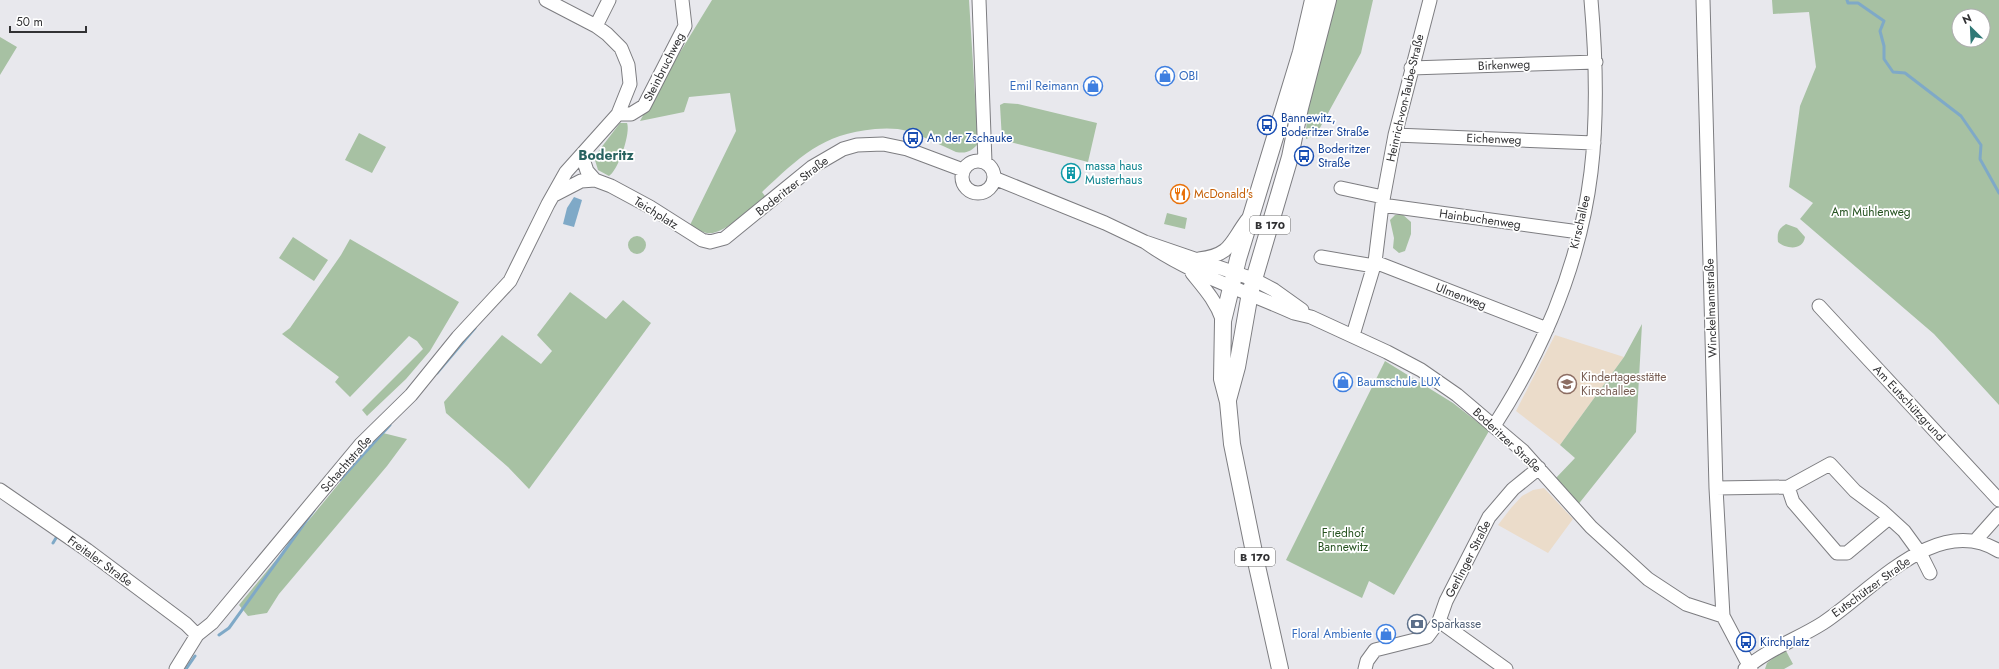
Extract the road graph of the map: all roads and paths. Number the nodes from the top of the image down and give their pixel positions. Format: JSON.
{"nodes":[{"id":1,"x":546,"y":0,"type":"edge"},
{"id":2,"x":609,"y":0,"type":"edge"},
{"id":3,"x":682,"y":0,"type":"edge"},
{"id":4,"x":979,"y":0,"type":"edge"},
{"id":5,"x":1313,"y":0,"type":"edge"},
{"id":6,"x":1328,"y":0,"type":"edge"},
{"id":7,"x":1430,"y":0,"type":"edge"},
{"id":8,"x":1591,"y":0,"type":"edge"},
{"id":9,"x":1703,"y":0,"type":"edge"},
{"id":10,"x":596,"y":26,"type":"junction"},
{"id":11,"x":1596,"y":62,"type":"junction"},
{"id":12,"x":1411,"y":68,"type":"junction"},
{"id":13,"x":618,"y":114,"type":"junction"},
{"id":14,"x":1395,"y":135,"type":"junction"},
{"id":15,"x":1594,"y":144,"type":"junction"},
{"id":16,"x":585,"y":152,"type":"junction"},
{"id":17,"x":985,"y":162,"type":"junction"},
{"id":18,"x":963,"y":170,"type":"junction"},
{"id":19,"x":994,"y":178,"type":"junction"},
{"id":20,"x":595,"y":180,"type":"junction"},
{"id":21,"x":1341,"y":188,"type":"dead end"},
{"id":22,"x":554,"y":195,"type":"junction"},
{"id":23,"x":1382,"y":201,"type":"junction"},
{"id":24,"x":1253,"y":212,"type":"junction"},
{"id":25,"x":1579,"y":232,"type":"junction"},
{"id":26,"x":718,"y":241,"type":"joint"},
{"id":27,"x":1321,"y":257,"type":"dead end"},
{"id":28,"x":1193,"y":264,"type":"junction"},
{"id":29,"x":1375,"y":264,"type":"junction"},
{"id":30,"x":1233,"y":280,"type":"junction"},
{"id":31,"x":1251,"y":286,"type":"junction"},
{"id":32,"x":1820,"y":306,"type":"dead end"},
{"id":33,"x":1223,"y":321,"type":"junction"},
{"id":34,"x":1546,"y":329,"type":"junction"},
{"id":35,"x":1353,"y":335,"type":"junction"},
{"id":36,"x":1228,"y":402,"type":"junction"},
{"id":37,"x":1494,"y":426,"type":"junction"},
{"id":38,"x":1539,"y":468,"type":"junction"},
{"id":39,"x":1788,"y":487,"type":"junction"},
{"id":40,"x":1716,"y":488,"type":"junction"},
{"id":41,"x":0,"y":490,"type":"edge"},
{"id":42,"x":1999,"y":500,"type":"edge"},
{"id":43,"x":1999,"y":514,"type":"edge"},
{"id":44,"x":1889,"y":518,"type":"junction"},
{"id":45,"x":1975,"y":541,"type":"junction"},
{"id":46,"x":1999,"y":551,"type":"edge"},
{"id":47,"x":1920,"y":553,"type":"junction"},
{"id":48,"x":1930,"y":573,"type":"dead end"},
{"id":49,"x":1723,"y":616,"type":"junction"},
{"id":50,"x":1439,"y":621,"type":"junction"},
{"id":51,"x":197,"y":635,"type":"junction"},
{"id":52,"x":1749,"y":668,"type":"edge"},
{"id":53,"x":176,"y":669,"type":"edge"},
{"id":54,"x":1280,"y":669,"type":"edge"},
{"id":55,"x":1365,"y":669,"type":"edge"},
{"id":56,"x":1506,"y":669,"type":"edge"}],
"edges":[{"from":1,"to":10,"type":"street"},
{"from":2,"to":10,"type":"street"},
{"from":3,"to":13,"type":"street","name":"Steinbruchweg"},
{"from":4,"to":17,"type":"street"},
{"from":5,"to":24,"type":"main road","number":"B 170"},
{"from":6,"to":31,"type":"main road","number":"B 170"},
{"from":7,"to":12,"type":"street","name":"Heinrich-von-Taube-Straße"},
{"from":8,"to":11,"type":"street","name":"Kirschallee"},
{"from":9,"to":40,"type":"street","name":"Winckelmannstraße"},
{"from":10,"to":13,"type":"street"},
{"from":11,"to":12,"type":"street","name":"Birkenweg"},
{"from":11,"to":15,"type":"street","name":"Kirschallee"},
{"from":12,"to":14,"type":"street","name":"Heinrich-von-Taube-Straße"},
{"from":13,"to":16,"type":"street"},
{"from":14,"to":15,"type":"street","name":"Eichenweg"},
{"from":14,"to":23,"type":"street","name":"Heinrich-von-Taube-Straße"},
{"from":15,"to":25,"type":"street","name":"Kirschallee"},
{"from":16,"to":20,"type":"street"},
{"from":16,"to":22,"type":"street"},
{"from":17,"to":18,"type":"street"},
{"from":17,"to":19,"type":"street"},
{"from":18,"to":19,"type":"street"},
{"from":18,"to":26,"type":"street","name":"Boderitzer Straße"},
{"from":19,"to":28,"type":"street","name":"Boderitzer Straße"},
{"from":20,"to":22,"type":"street"},
{"from":20,"to":26,"type":"street","name":"Teichplatz"},
{"from":21,"to":23,"type":"street"},
{"from":22,"to":51,"type":"street","name":"Schachtstraße"},
{"from":23,"to":25,"type":"street","name":"Hainbuchenweg"},
{"from":23,"to":29,"type":"street","name":"Heinrich-von-Taube-Straße"},
{"from":24,"to":28,"type":"street"},
{"from":24,"to":30,"type":"main road","number":"B 170"},
{"from":25,"to":34,"type":"street","name":"Kirschallee"},
{"from":27,"to":29,"type":"street"},
{"from":28,"to":30,"type":"street","name":"Boderitzer Straße"},
{"from":28,"to":33,"type":"street","name":"Boderitzer Straße"},
{"from":29,"to":34,"type":"street","name":"Ulmenweg"},
{"from":29,"to":35,"type":"street","name":"Heinrich-von-Taube-Straße"},
{"from":30,"to":31,"type":"street","name":"Boderitzer Straße"},
{"from":30,"to":33,"type":"main road","number":"B 170"},
{"from":31,"to":35,"type":"street","name":"Boderitzer Straße"},
{"from":31,"to":36,"type":"main road","number":"B 170"},
{"from":32,"to":42,"type":"street","name":"Am Eutschützgrund"},
{"from":33,"to":36,"type":"main road","number":"B 170"},
{"from":34,"to":37,"type":"street","name":"Kirschallee"},
{"from":35,"to":37,"type":"street","name":"Boderitzer Straße"},
{"from":36,"to":54,"type":"main road","number":"B 170"},
{"from":37,"to":38,"type":"street","name":"Boderitzer Straße"},
{"from":38,"to":49,"type":"street","name":"Boderitzer Straße"},
{"from":38,"to":50,"type":"street","name":"Gerlinger Straße"},
{"from":39,"to":40,"type":"street"},
{"from":39,"to":44,"type":"street"},
{"from":39,"to":44,"type":"street"},
{"from":40,"to":49,"type":"street","name":"Winckelmannstraße"},
{"from":41,"to":51,"type":"street","name":"Freitaler Straße"},
{"from":43,"to":45,"type":"street"},
{"from":44,"to":47,"type":"street"},
{"from":45,"to":46,"type":"street","name":"Eutschützer Straße"},
{"from":45,"to":47,"type":"street","name":"Eutschützer Straße"},
{"from":47,"to":48,"type":"street"},
{"from":47,"to":52,"type":"street","name":"Eutschützer Straße"},
{"from":49,"to":52,"type":"street"},
{"from":50,"to":55,"type":"street","name":"Gerlinger Straße"},
{"from":50,"to":56,"type":"street"},
{"from":51,"to":53,"type":"street","name":"Schachtstraße"}]}
